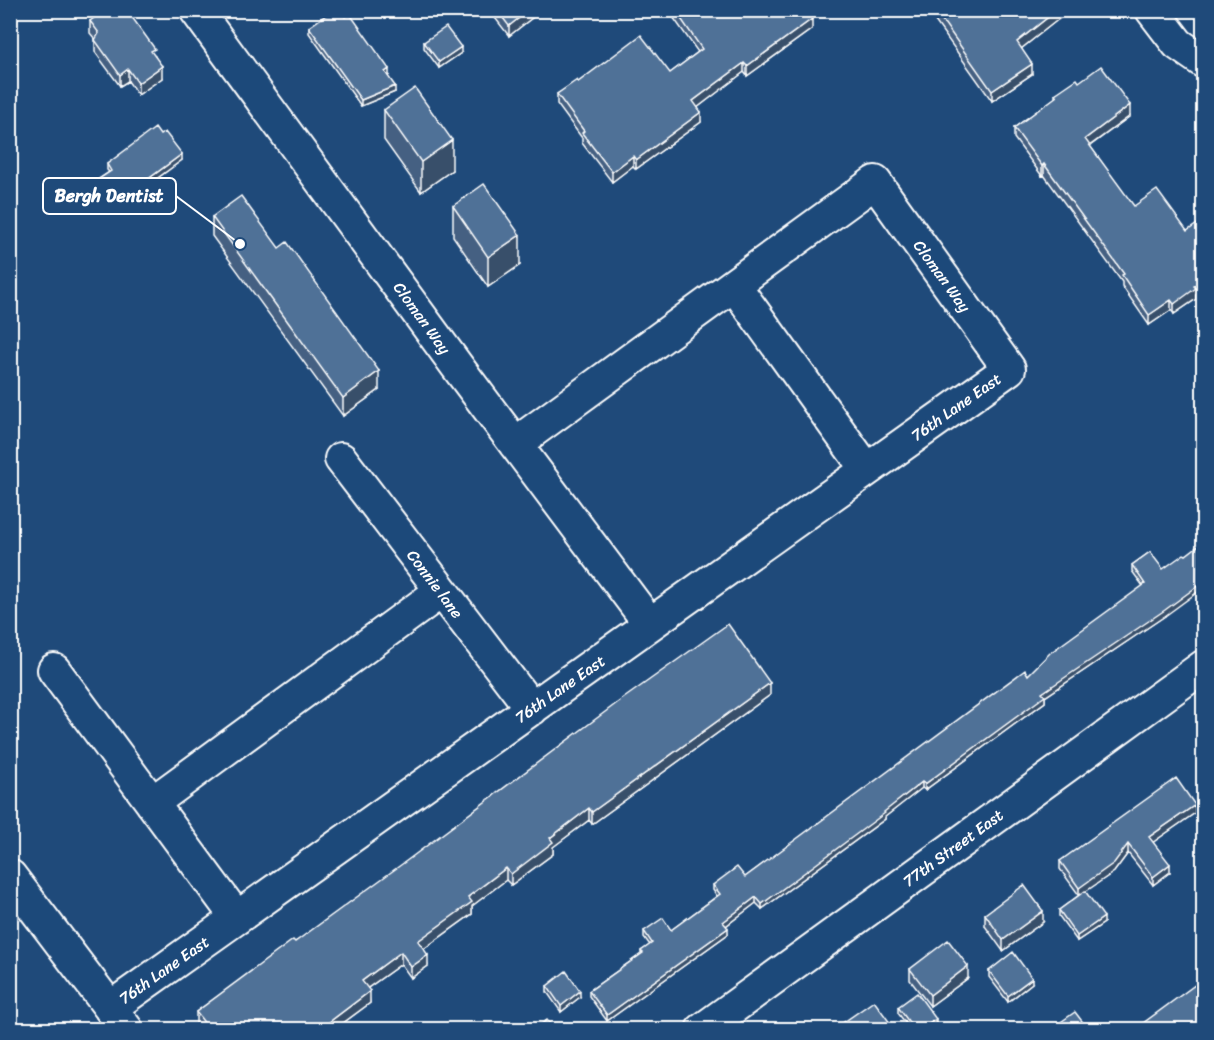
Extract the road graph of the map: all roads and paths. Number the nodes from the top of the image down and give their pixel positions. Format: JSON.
{"nodes":[{"id":1,"x":196,"y":10,"type":"edge"},
{"id":2,"x":1152,"y":10,"type":"edge"},
{"id":3,"x":1203,"y":62,"type":"edge"},
{"id":4,"x":734,"y":285,"type":"junction"},
{"id":5,"x":1009,"y":369,"type":"joint"},
{"id":6,"x":515,"y":444,"type":"junction"},
{"id":7,"x":340,"y":459,"type":"dead end"},
{"id":8,"x":867,"y":470,"type":"junction"},
{"id":9,"x":441,"y":592,"type":"junction"},
{"id":10,"x":650,"y":624,"type":"junction"},
{"id":11,"x":1203,"y":666,"type":"edge"},
{"id":12,"x":54,"y":670,"type":"dead end"},
{"id":13,"x":532,"y":709,"type":"junction"},
{"id":14,"x":152,"y":803,"type":"junction"},
{"id":15,"x":10,"y":876,"type":"edge"},
{"id":16,"x":237,"y":918,"type":"junction"},
{"id":17,"x":119,"y":1019,"type":"edge"},
{"id":18,"x":702,"y":1029,"type":"edge"}],
"edges":[{"from":1,"to":6,"type":"street","name":"Cloman Way"},
{"from":2,"to":3,"type":"street"},
{"from":4,"to":5,"type":"street","name":"Cloman Way"},
{"from":4,"to":6,"type":"street"},
{"from":4,"to":8,"type":"street"},
{"from":5,"to":8,"type":"street","name":"76th Lane East"},
{"from":6,"to":10,"type":"street","name":"Cloman Way"},
{"from":7,"to":9,"type":"street","name":"Connie lane"},
{"from":8,"to":10,"type":"street","name":"76th Lane East"},
{"from":9,"to":13,"type":"street","name":"Connie lane"},
{"from":9,"to":14,"type":"street"},
{"from":10,"to":13,"type":"street","name":"76th Lane East"},
{"from":11,"to":18,"type":"street","name":"77th Street East"},
{"from":12,"to":14,"type":"street"},
{"from":13,"to":16,"type":"street","name":"76th Lane East"},
{"from":14,"to":16,"type":"street"},
{"from":15,"to":17,"type":"street"},
{"from":16,"to":17,"type":"street","name":"76th Lane East"}]}
